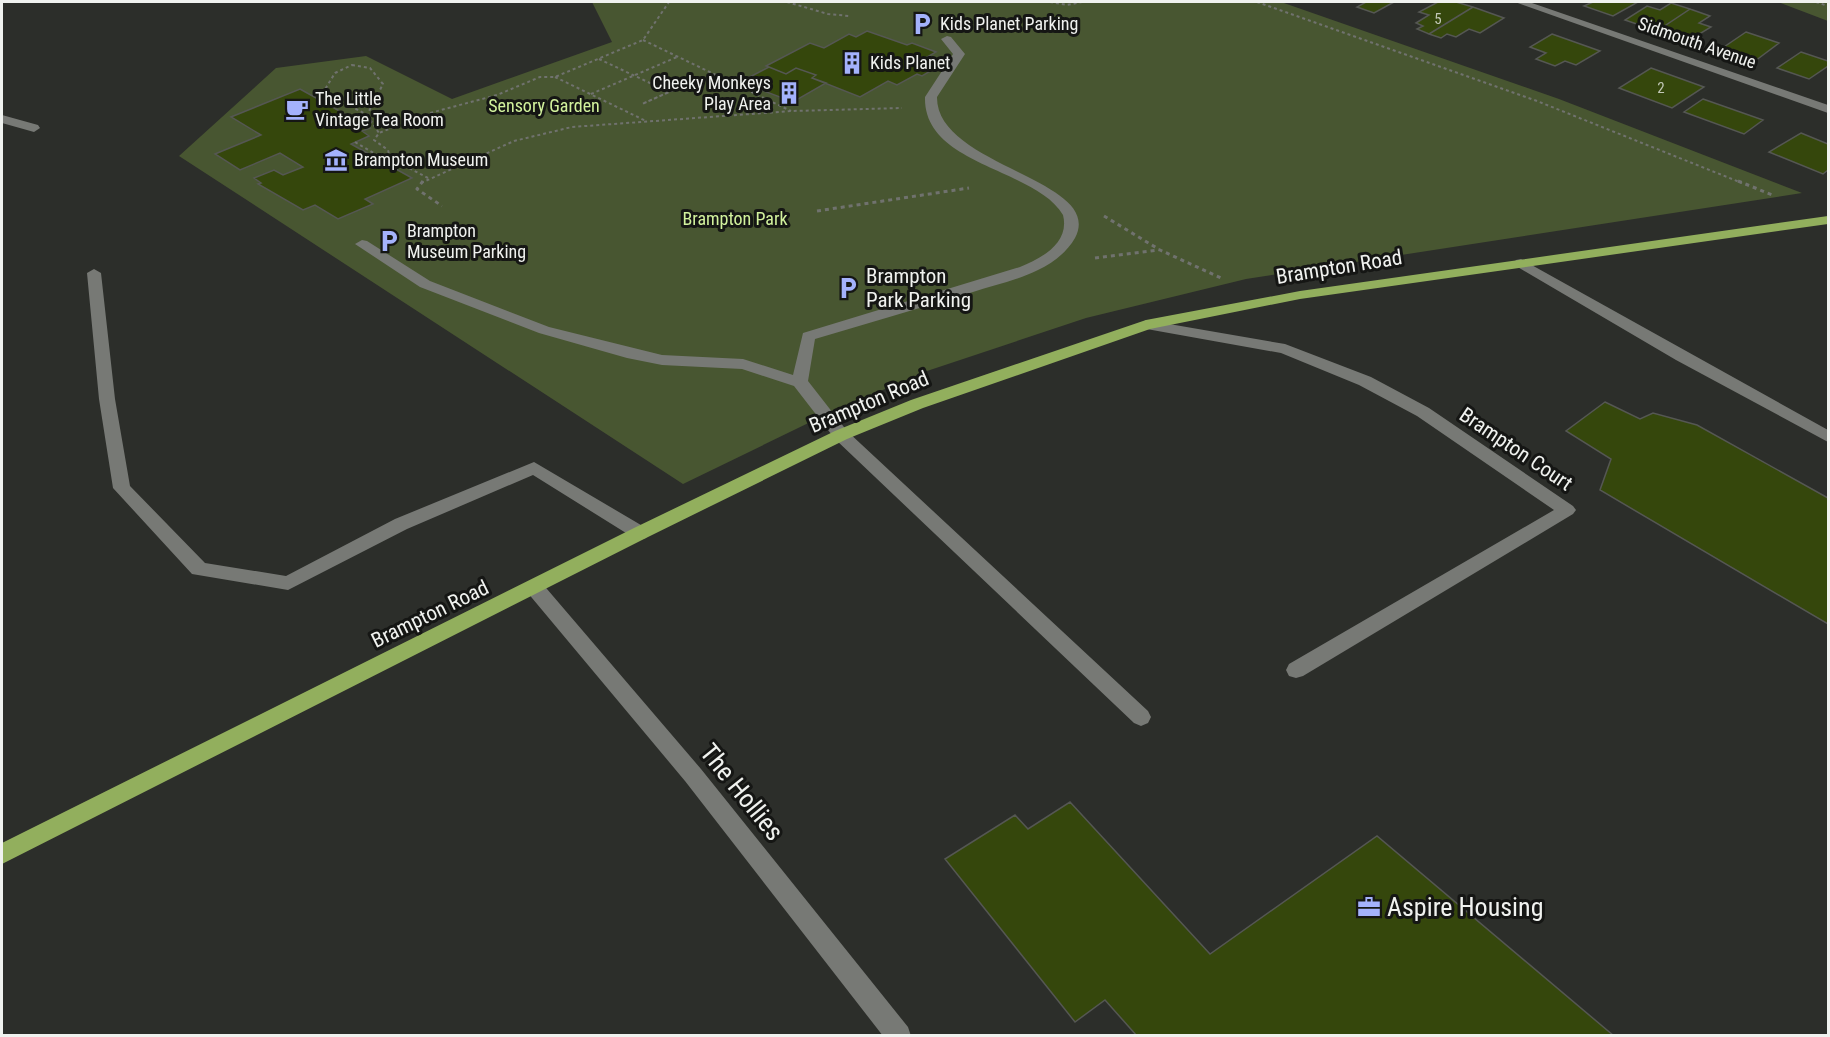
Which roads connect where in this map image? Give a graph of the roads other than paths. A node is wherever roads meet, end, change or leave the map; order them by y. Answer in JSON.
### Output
{"nodes":[{"id":1,"x":1520,"y":2,"type":"edge"},
{"id":2,"x":947,"y":39,"type":"dead end"},
{"id":3,"x":1828,"y":109,"type":"edge"},
{"id":4,"x":2,"y":119,"type":"edge"},
{"id":5,"x":34,"y":128,"type":"dead end"},
{"id":6,"x":1828,"y":220,"type":"edge"},
{"id":7,"x":362,"y":244,"type":"dead end"},
{"id":8,"x":1521,"y":263,"type":"junction"},
{"id":9,"x":94,"y":273,"type":"dead end"},
{"id":10,"x":1146,"y":325,"type":"junction"},
{"id":11,"x":800,"y":382,"type":"junction"},
{"id":12,"x":841,"y":435,"type":"junction"},
{"id":13,"x":1828,"y":437,"type":"edge"},
{"id":14,"x":640,"y":533,"type":"junction"},
{"id":15,"x":534,"y":587,"type":"junction"},
{"id":16,"x":1296,"y":670,"type":"dead end"},
{"id":17,"x":1141,"y":717,"type":"dead end"},
{"id":18,"x":2,"y":854,"type":"edge"},
{"id":19,"x":899,"y":1035,"type":"edge"}],
"edges":[{"from":1,"to":3,"type":"street","name":"Sidmouth Avenue"},
{"from":2,"to":11,"type":"street"},
{"from":4,"to":5,"type":"street"},
{"from":6,"to":8,"type":"highway","name":"Brampton Road"},
{"from":7,"to":11,"type":"street"},
{"from":8,"to":10,"type":"highway","name":"Brampton Road"},
{"from":8,"to":13,"type":"street"},
{"from":9,"to":14,"type":"street"},
{"from":10,"to":12,"type":"highway","name":"Brampton Road"},
{"from":10,"to":16,"type":"street","name":"Brampton Court"},
{"from":11,"to":12,"type":"street"},
{"from":12,"to":14,"type":"highway","name":"Brampton Road"},
{"from":12,"to":17,"type":"street"},
{"from":14,"to":15,"type":"highway","name":"Brampton Road"},
{"from":15,"to":18,"type":"highway","name":"Brampton Road"},
{"from":15,"to":19,"type":"street","name":"The Hollies"}]}
